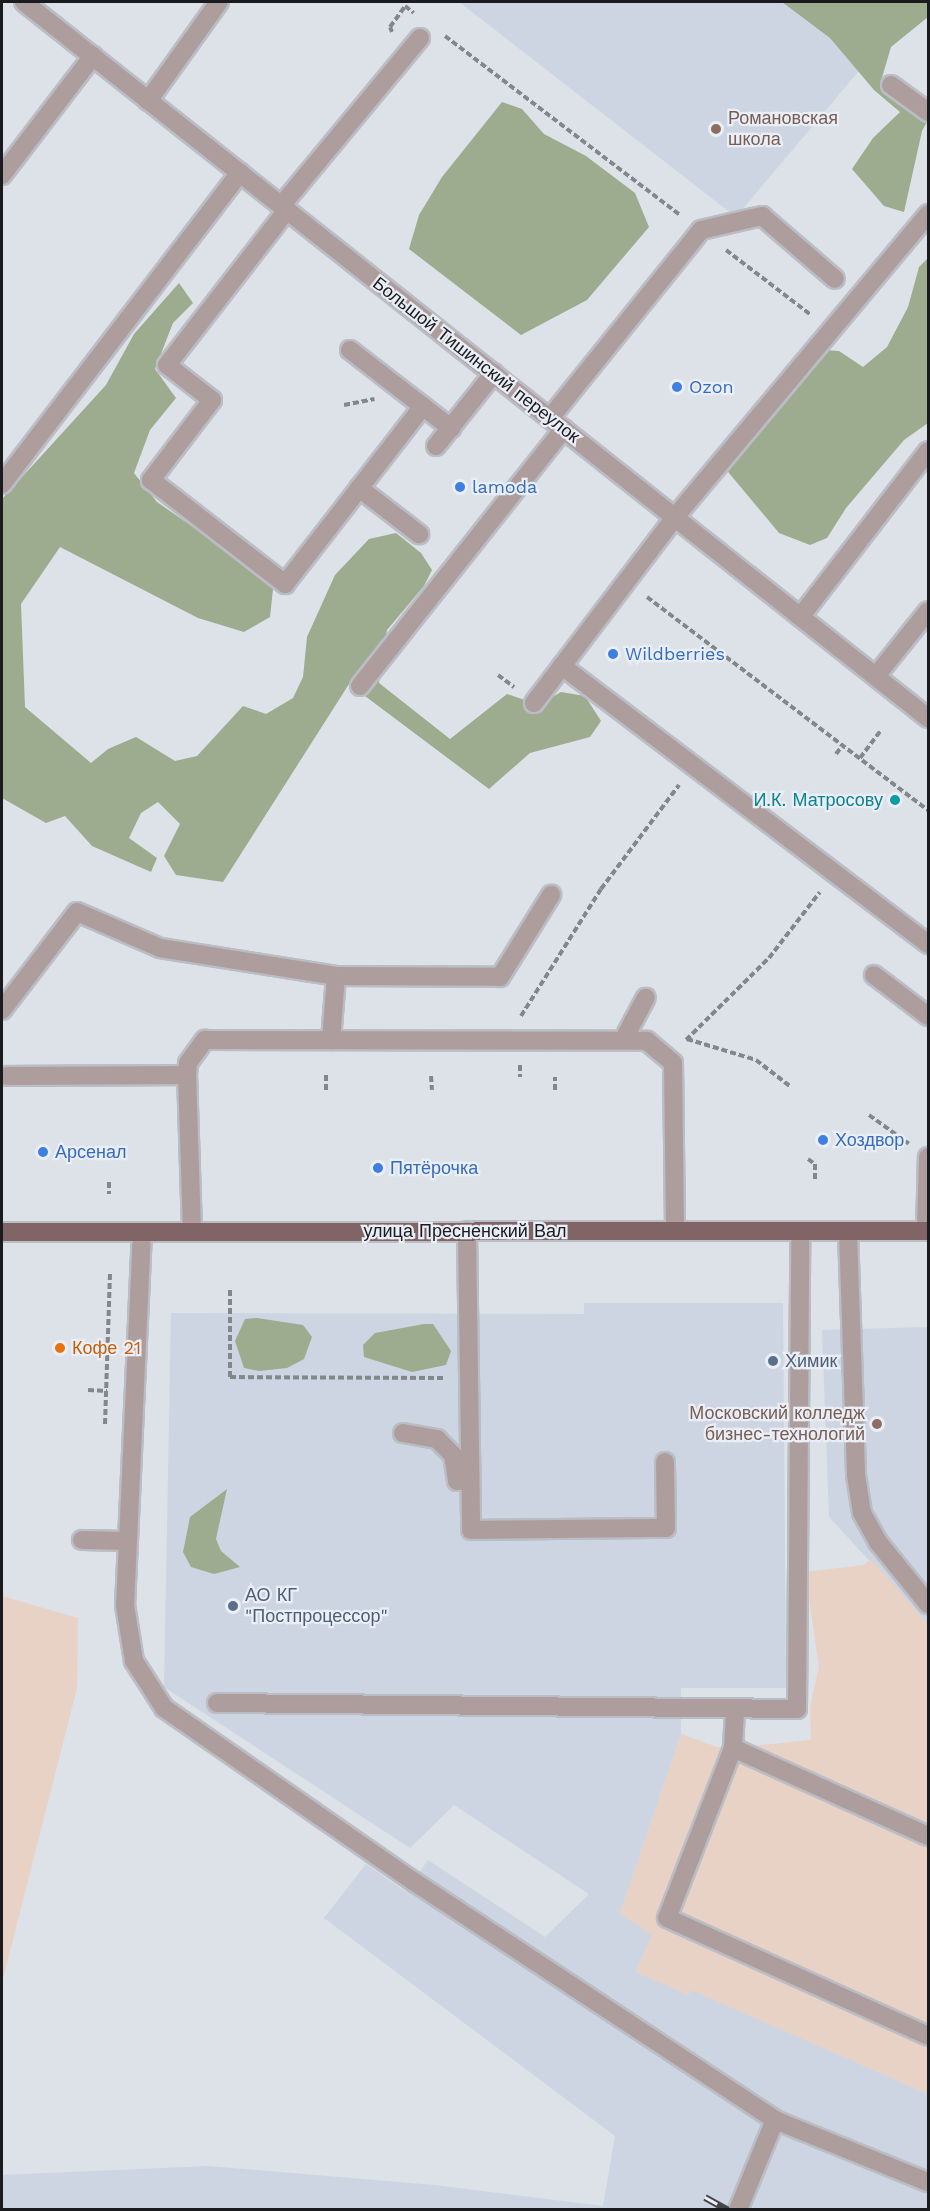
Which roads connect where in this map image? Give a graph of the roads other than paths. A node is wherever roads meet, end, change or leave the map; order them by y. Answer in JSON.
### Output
{"nodes":[{"id":1,"x":24,"y":2,"type":"edge"},
{"id":2,"x":219,"y":2,"type":"edge"},
{"id":3,"x":420,"y":38,"type":"road end"},
{"id":4,"x":93,"y":56,"type":"junction"},
{"id":5,"x":891,"y":85,"type":"dead end"},
{"id":6,"x":148,"y":101,"type":"junction"},
{"id":7,"x":928,"y":112,"type":"edge"},
{"id":8,"x":240,"y":173,"type":"junction"},
{"id":9,"x":2,"y":175,"type":"edge"},
{"id":10,"x":284,"y":208,"type":"junction"},
{"id":11,"x":928,"y":214,"type":"edge"},
{"id":12,"x":835,"y":279,"type":"dead end"},
{"id":13,"x":350,"y":350,"type":"dead end"},
{"id":14,"x":494,"y":373,"type":"junction"},
{"id":15,"x":423,"y":406,"type":"junction"},
{"id":16,"x":557,"y":424,"type":"junction"},
{"id":17,"x":451,"y":428,"type":"junction"},
{"id":18,"x":436,"y":446,"type":"dead end"},
{"id":19,"x":928,"y":451,"type":"edge"},
{"id":20,"x":2,"y":484,"type":"edge"},
{"id":21,"x":359,"y":488,"type":"junction"},
{"id":22,"x":675,"y":517,"type":"junction"},
{"id":23,"x":419,"y":534,"type":"dead end"},
{"id":24,"x":928,"y":611,"type":"edge"},
{"id":25,"x":801,"y":616,"type":"junction"},
{"id":26,"x":562,"y":666,"type":"junction"},
{"id":27,"x":876,"y":676,"type":"junction"},
{"id":28,"x":360,"y":686,"type":"dead end"},
{"id":29,"x":534,"y":703,"type":"dead end"},
{"id":30,"x":928,"y":718,"type":"edge"},
{"id":31,"x":551,"y":895,"type":"dead end"},
{"id":32,"x":928,"y":944,"type":"edge"},
{"id":33,"x":874,"y":975,"type":"dead end"},
{"id":34,"x":336,"y":976,"type":"junction"},
{"id":35,"x":646,"y":998,"type":"dead end"},
{"id":36,"x":2,"y":1011,"type":"edge"},
{"id":37,"x":928,"y":1016,"type":"edge"},
{"id":38,"x":331,"y":1040,"type":"junction"},
{"id":39,"x":627,"y":1040,"type":"junction"},
{"id":40,"x":187,"y":1075,"type":"junction"},
{"id":41,"x":7,"y":1076,"type":"dead end"},
{"id":42,"x":928,"y":1158,"type":"edge"},
{"id":43,"x":467,"y":1231,"type":"junction"},
{"id":44,"x":675,"y":1231,"type":"junction"},
{"id":45,"x":800,"y":1231,"type":"junction"},
{"id":46,"x":848,"y":1231,"type":"junction"},
{"id":47,"x":927,"y":1231,"type":"edge"},
{"id":48,"x":2,"y":1232,"type":"edge"},
{"id":49,"x":142,"y":1232,"type":"junction"},
{"id":50,"x":192,"y":1232,"type":"junction"},
{"id":51,"x":403,"y":1433,"type":"dead end"},
{"id":52,"x":665,"y":1462,"type":"dead end"},
{"id":53,"x":470,"y":1480,"type":"junction"},
{"id":54,"x":82,"y":1540,"type":"dead end"},
{"id":55,"x":128,"y":1541,"type":"junction"},
{"id":56,"x":928,"y":1604,"type":"edge"},
{"id":57,"x":217,"y":1703,"type":"dead end"},
{"id":58,"x":735,"y":1710,"type":"junction"},
{"id":59,"x":733,"y":1748,"type":"junction"},
{"id":60,"x":928,"y":1836,"type":"edge"},
{"id":61,"x":928,"y":2036,"type":"edge"},
{"id":62,"x":775,"y":2120,"type":"junction"},
{"id":63,"x":928,"y":2182,"type":"edge"},
{"id":64,"x":738,"y":2210,"type":"edge"}],
"edges":[{"from":1,"to":4,"type":"street","name":"Большой Тишинский переулок"},
{"from":2,"to":6,"type":"street"},
{"from":3,"to":10,"type":"street"},
{"from":4,"to":6,"type":"street","name":"Большой Тишинский переулок"},
{"from":4,"to":9,"type":"street"},
{"from":5,"to":7,"type":"street"},
{"from":6,"to":8,"type":"street","name":"Большой Тишинский переулок"},
{"from":8,"to":10,"type":"street","name":"Большой Тишинский переулок"},
{"from":8,"to":20,"type":"street"},
{"from":10,"to":14,"type":"street","name":"Большой Тишинский переулок"},
{"from":10,"to":21,"type":"street"},
{"from":11,"to":22,"type":"street"},
{"from":12,"to":16,"type":"street"},
{"from":13,"to":15,"type":"street"},
{"from":14,"to":16,"type":"street","name":"Большой Тишинский переулок"},
{"from":14,"to":17,"type":"street"},
{"from":15,"to":17,"type":"street"},
{"from":15,"to":21,"type":"street"},
{"from":16,"to":22,"type":"street","name":"Большой Тишинский переулок"},
{"from":16,"to":28,"type":"street"},
{"from":17,"to":18,"type":"street"},
{"from":19,"to":25,"type":"street"},
{"from":21,"to":23,"type":"street"},
{"from":22,"to":25,"type":"street","name":"Большой Тишинский переулок"},
{"from":22,"to":26,"type":"street"},
{"from":24,"to":27,"type":"street"},
{"from":25,"to":27,"type":"street","name":"Большой Тишинский переулок"},
{"from":26,"to":29,"type":"street"},
{"from":26,"to":32,"type":"street"},
{"from":27,"to":30,"type":"street","name":"Большой Тишинский переулок"},
{"from":31,"to":34,"type":"street"},
{"from":33,"to":37,"type":"street"},
{"from":34,"to":36,"type":"street"},
{"from":34,"to":38,"type":"street"},
{"from":35,"to":39,"type":"street"},
{"from":38,"to":39,"type":"street"},
{"from":38,"to":40,"type":"street"},
{"from":39,"to":44,"type":"street"},
{"from":40,"to":41,"type":"street"},
{"from":40,"to":50,"type":"street"},
{"from":42,"to":47,"type":"street"},
{"from":43,"to":44,"type":"main road","name":"улица Пресненский Вал"},
{"from":43,"to":50,"type":"main road","name":"улица Пресненский Вал"},
{"from":43,"to":53,"type":"street"},
{"from":44,"to":45,"type":"main road","name":"улица Пресненский Вал"},
{"from":45,"to":46,"type":"main road","name":"улица Пресненский Вал"},
{"from":45,"to":58,"type":"street"},
{"from":46,"to":47,"type":"main road","name":"улица Пресненский Вал"},
{"from":46,"to":56,"type":"street"},
{"from":48,"to":49,"type":"main road","name":"улица Пресненский Вал"},
{"from":49,"to":50,"type":"main road","name":"улица Пресненский Вал"},
{"from":49,"to":55,"type":"street"},
{"from":51,"to":53,"type":"street"},
{"from":52,"to":53,"type":"street"},
{"from":54,"to":55,"type":"street"},
{"from":55,"to":62,"type":"street"},
{"from":57,"to":58,"type":"street"},
{"from":58,"to":59,"type":"street"},
{"from":59,"to":60,"type":"street"},
{"from":59,"to":61,"type":"street"},
{"from":62,"to":63,"type":"street"},
{"from":62,"to":64,"type":"street"}]}
